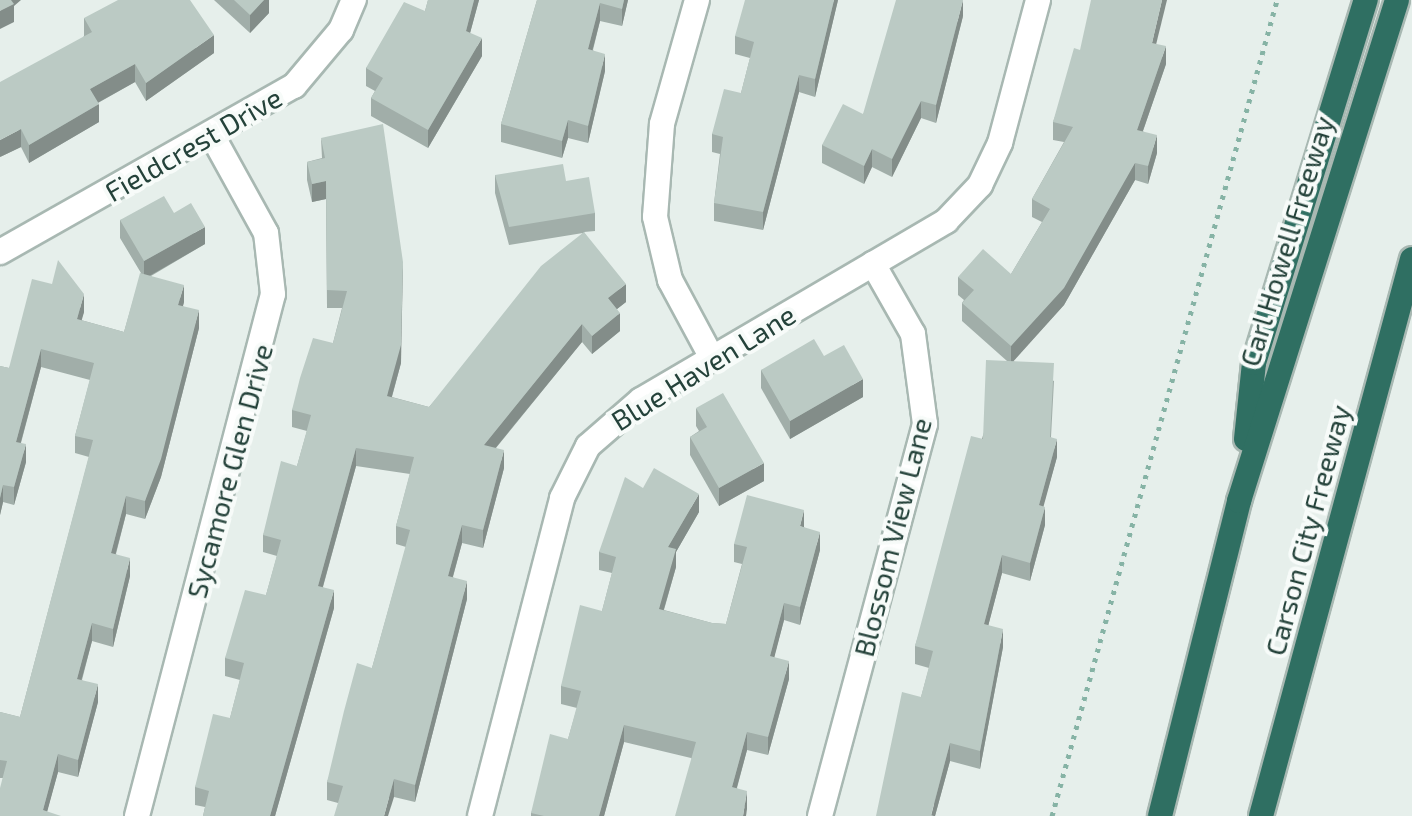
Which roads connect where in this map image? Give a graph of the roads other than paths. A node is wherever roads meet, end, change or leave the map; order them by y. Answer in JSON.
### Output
{"nodes":[{"id":1,"x":354,"y":0,"type":"edge"},
{"id":2,"x":697,"y":0,"type":"edge"},
{"id":3,"x":1038,"y":0,"type":"edge"},
{"id":4,"x":1366,"y":0,"type":"edge"},
{"id":5,"x":1397,"y":0,"type":"edge"},
{"id":6,"x":212,"y":135,"type":"junction"},
{"id":7,"x":0,"y":252,"type":"edge"},
{"id":8,"x":1412,"y":259,"type":"edge"},
{"id":9,"x":873,"y":264,"type":"junction"},
{"id":10,"x":1412,"y":322,"type":"edge"},
{"id":11,"x":712,"y":358,"type":"junction"},
{"id":12,"x":1239,"y":501,"type":"junction"},
{"id":13,"x":1282,"y":738,"type":"junction"},
{"id":14,"x":137,"y":816,"type":"edge"},
{"id":15,"x":480,"y":816,"type":"edge"},
{"id":16,"x":820,"y":816,"type":"edge"},
{"id":17,"x":1160,"y":816,"type":"edge"},
{"id":18,"x":1261,"y":816,"type":"edge"}],
"edges":[{"from":1,"to":6,"type":"street","name":"Fieldcrest Drive"},
{"from":2,"to":11,"type":"street"},
{"from":3,"to":9,"type":"street","name":"Blue Haven Lane"},
{"from":4,"to":12,"type":"highway"},
{"from":5,"to":12,"type":"highway","name":"Carl Howell Freeway"},
{"from":6,"to":7,"type":"street","name":"Fieldcrest Drive"},
{"from":6,"to":14,"type":"street","name":"Sycamore Glen Drive"},
{"from":8,"to":13,"type":"highway","name":"Carson City Freeway"},
{"from":9,"to":11,"type":"street","name":"Blue Haven Lane"},
{"from":9,"to":16,"type":"street","name":"Blossom View Lane"},
{"from":10,"to":13,"type":"highway"},
{"from":11,"to":15,"type":"street","name":"Blue Haven Lane"},
{"from":12,"to":17,"type":"highway"},
{"from":13,"to":18,"type":"highway","name":"Carson City Freeway"}]}
